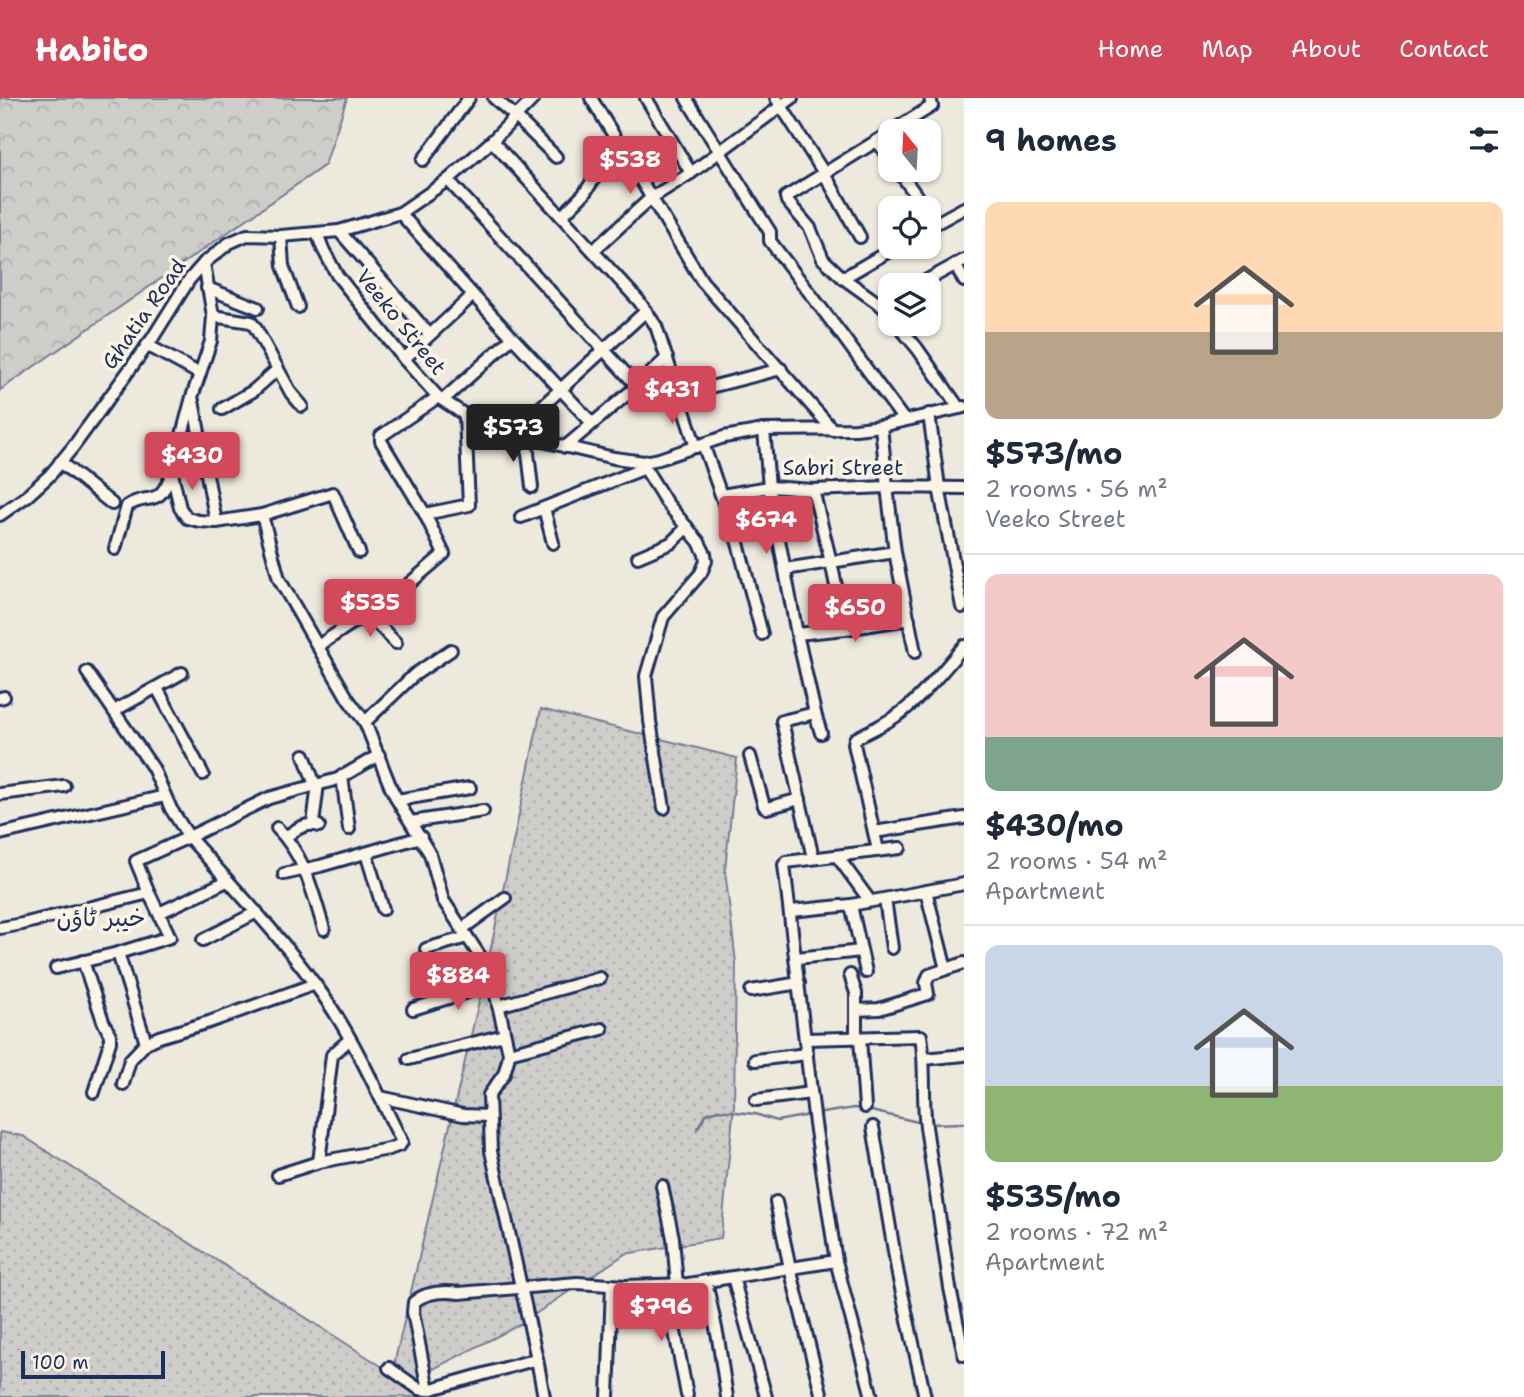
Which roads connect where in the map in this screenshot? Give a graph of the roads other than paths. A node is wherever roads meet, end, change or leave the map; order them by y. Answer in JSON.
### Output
{"nodes":[{"id":1,"x":468,"y":98,"type":"edge"},
{"id":2,"x":494,"y":98,"type":"edge"},
{"id":3,"x":534,"y":98,"type":"edge"},
{"id":4,"x":591,"y":98,"type":"edge"},
{"id":5,"x":646,"y":98,"type":"edge"},
{"id":6,"x":686,"y":98,"type":"edge"},
{"id":7,"x":792,"y":98,"type":"edge"},
{"id":8,"x":930,"y":98,"type":"edge"},
{"id":9,"x":779,"y":102,"type":"edge"},
{"id":10,"x":516,"y":117,"type":"junction"},
{"id":11,"x":912,"y":119,"type":"edge"},
{"id":12,"x":492,"y":141,"type":"junction"},
{"id":13,"x":877,"y":141,"type":"edge"},
{"id":14,"x":719,"y":153,"type":"junction"},
{"id":15,"x":556,"y":157,"type":"dead end"},
{"id":16,"x":423,"y":160,"type":"dead end"},
{"id":17,"x":605,"y":162,"type":"dead end"},
{"id":18,"x":691,"y":173,"type":"junction"},
{"id":19,"x":824,"y":173,"type":"junction"},
{"id":20,"x":448,"y":180,"type":"junction"},
{"id":21,"x":651,"y":198,"type":"junction"},
{"id":22,"x":964,"y":208,"type":"edge"},
{"id":23,"x":400,"y":213,"type":"junction"},
{"id":24,"x":562,"y":216,"type":"junction"},
{"id":25,"x":941,"y":218,"type":"edge"},
{"id":26,"x":339,"y":231,"type":"junction"},
{"id":27,"x":317,"y":233,"type":"junction"},
{"id":28,"x":281,"y":236,"type":"junction"},
{"id":29,"x":860,"y":237,"type":"dead end"},
{"id":30,"x":594,"y":250,"type":"junction"},
{"id":31,"x":878,"y":258,"type":"edge"},
{"id":32,"x":960,"y":262,"type":"edge"},
{"id":33,"x":204,"y":263,"type":"junction"},
{"id":34,"x":940,"y":273,"type":"edge"},
{"id":35,"x":843,"y":278,"type":"junction"},
{"id":36,"x":964,"y":281,"type":"edge"},
{"id":37,"x":208,"y":288,"type":"junction"},
{"id":38,"x":473,"y":295,"type":"junction"},
{"id":39,"x":878,"y":298,"type":"edge"},
{"id":40,"x":298,"y":307,"type":"dead end"},
{"id":41,"x":258,"y":308,"type":"dead end"},
{"id":42,"x":646,"y":311,"type":"junction"},
{"id":43,"x":213,"y":316,"type":"junction"},
{"id":44,"x":429,"y":334,"type":"junction"},
{"id":45,"x":907,"y":336,"type":"edge"},
{"id":46,"x":513,"y":338,"type":"junction"},
{"id":47,"x":147,"y":345,"type":"junction"},
{"id":48,"x":604,"y":350,"type":"junction"},
{"id":49,"x":667,"y":358,"type":"junction"},
{"id":50,"x":404,"y":359,"type":"junction"},
{"id":51,"x":278,"y":369,"type":"junction"},
{"id":52,"x":781,"y":369,"type":"junction"},
{"id":53,"x":200,"y":374,"type":"junction"},
{"id":54,"x":637,"y":387,"type":"junction"},
{"id":55,"x":559,"y":388,"type":"junction"},
{"id":56,"x":679,"y":395,"type":"junction"},
{"id":57,"x":192,"y":397,"type":"junction"},
{"id":58,"x":441,"y":398,"type":"junction"},
{"id":59,"x":302,"y":406,"type":"dead end"},
{"id":60,"x":961,"y":407,"type":"edge"},
{"id":61,"x":222,"y":410,"type":"dead end"},
{"id":62,"x":929,"y":414,"type":"junction"},
{"id":63,"x":464,"y":415,"type":"junction"},
{"id":64,"x":904,"y":420,"type":"junction"},
{"id":65,"x":592,"y":423,"type":"junction"},
{"id":66,"x":881,"y":426,"type":"junction"},
{"id":67,"x":764,"y":430,"type":"junction"},
{"id":68,"x":833,"y":430,"type":"junction"},
{"id":69,"x":514,"y":432,"type":"junction"},
{"id":70,"x":526,"y":436,"type":"junction"},
{"id":71,"x":699,"y":446,"type":"junction"},
{"id":72,"x":565,"y":447,"type":"junction"},
{"id":73,"x":60,"y":462,"type":"junction"},
{"id":74,"x":645,"y":465,"type":"junction"},
{"id":75,"x":172,"y":473,"type":"junction"},
{"id":76,"x":532,"y":487,"type":"dead end"},
{"id":77,"x":769,"y":487,"type":"junction"},
{"id":78,"x":887,"y":487,"type":"junction"},
{"id":79,"x":939,"y":487,"type":"junction"},
{"id":80,"x":964,"y":488,"type":"edge"},
{"id":81,"x":813,"y":490,"type":"junction"},
{"id":82,"x":722,"y":495,"type":"junction"},
{"id":83,"x":112,"y":504,"type":"dead end"},
{"id":84,"x":544,"y":508,"type":"junction"},
{"id":85,"x":425,"y":514,"type":"junction"},
{"id":86,"x":0,"y":515,"type":"edge"},
{"id":87,"x":262,"y":515,"type":"junction"},
{"id":88,"x":522,"y":517,"type":"dead end"},
{"id":89,"x":216,"y":522,"type":"junction"},
{"id":90,"x":687,"y":527,"type":"junction"},
{"id":91,"x":553,"y":543,"type":"dead end"},
{"id":92,"x":115,"y":550,"type":"dead end"},
{"id":93,"x":359,"y":552,"type":"dead end"},
{"id":94,"x":895,"y":552,"type":"junction"},
{"id":95,"x":638,"y":557,"type":"dead end"},
{"id":96,"x":831,"y":562,"type":"junction"},
{"id":97,"x":785,"y":569,"type":"junction"},
{"id":98,"x":962,"y":607,"type":"dead end"},
{"id":99,"x":367,"y":613,"type":"junction"},
{"id":100,"x":909,"y":619,"type":"junction"},
{"id":101,"x":845,"y":629,"type":"junction"},
{"id":102,"x":762,"y":634,"type":"dead end"},
{"id":103,"x":797,"y":634,"type":"junction"},
{"id":104,"x":396,"y":643,"type":"dead end"},
{"id":105,"x":318,"y":646,"type":"junction"},
{"id":106,"x":964,"y":646,"type":"edge"},
{"id":107,"x":451,"y":650,"type":"dead end"},
{"id":108,"x":915,"y":652,"type":"dead end"},
{"id":109,"x":87,"y":672,"type":"dead end"},
{"id":110,"x":183,"y":674,"type":"dead end"},
{"id":111,"x":157,"y":688,"type":"junction"},
{"id":112,"x":114,"y":711,"type":"junction"},
{"id":113,"x":816,"y":713,"type":"junction"},
{"id":114,"x":365,"y":722,"type":"junction"},
{"id":115,"x":821,"y":733,"type":"dead end"},
{"id":116,"x":304,"y":755,"type":"dead end"},
{"id":117,"x":379,"y":755,"type":"junction"},
{"id":118,"x":750,"y":756,"type":"dead end"},
{"id":119,"x":203,"y":774,"type":"dead end"},
{"id":120,"x":342,"y":776,"type":"junction"},
{"id":121,"x":316,"y":785,"type":"junction"},
{"id":122,"x":64,"y":786,"type":"dead end"},
{"id":123,"x":470,"y":788,"type":"dead end"},
{"id":124,"x":0,"y":794,"type":"edge"},
{"id":125,"x":165,"y":796,"type":"junction"},
{"id":126,"x":800,"y":799,"type":"junction"},
{"id":127,"x":397,"y":800,"type":"junction"},
{"id":128,"x":664,"y":807,"type":"dead end"},
{"id":129,"x":483,"y":811,"type":"dead end"},
{"id":130,"x":964,"y":818,"type":"edge"},
{"id":131,"x":411,"y":822,"type":"junction"},
{"id":132,"x":277,"y":828,"type":"dead end"},
{"id":133,"x":349,"y":829,"type":"dead end"},
{"id":134,"x":874,"y":832,"type":"junction"},
{"id":135,"x":0,"y":834,"type":"edge"},
{"id":136,"x":189,"y":836,"type":"junction"},
{"id":137,"x":286,"y":837,"type":"junction"},
{"id":138,"x":421,"y":837,"type":"junction"},
{"id":139,"x":900,"y":848,"type":"dead end"},
{"id":140,"x":878,"y":850,"type":"junction"},
{"id":141,"x":366,"y":853,"type":"junction"},
{"id":142,"x":837,"y":856,"type":"junction"},
{"id":143,"x":813,"y":858,"type":"junction"},
{"id":144,"x":306,"y":869,"type":"junction"},
{"id":145,"x":284,"y":874,"type":"dead end"},
{"id":146,"x":226,"y":881,"type":"junction"},
{"id":147,"x":962,"y":884,"type":"edge"},
{"id":148,"x":926,"y":891,"type":"junction"},
{"id":149,"x":149,"y":893,"type":"junction"},
{"id":150,"x":505,"y":898,"type":"dead end"},
{"id":151,"x":964,"y":898,"type":"edge"},
{"id":152,"x":885,"y":899,"type":"junction"},
{"id":153,"x":870,"y":901,"type":"junction"},
{"id":154,"x":850,"y":905,"type":"junction"},
{"id":155,"x":383,"y":909,"type":"dead end"},
{"id":156,"x":791,"y":911,"type":"junction"},
{"id":157,"x":257,"y":912,"type":"junction"},
{"id":158,"x":159,"y":913,"type":"junction"},
{"id":159,"x":0,"y":928,"type":"edge"},
{"id":160,"x":324,"y":929,"type":"dead end"},
{"id":161,"x":465,"y":933,"type":"junction"},
{"id":162,"x":203,"y":940,"type":"dead end"},
{"id":163,"x":892,"y":948,"type":"dead end"},
{"id":164,"x":426,"y":949,"type":"dead end"},
{"id":165,"x":861,"y":951,"type":"junction"},
{"id":166,"x":118,"y":953,"type":"junction"},
{"id":167,"x":797,"y":958,"type":"junction"},
{"id":168,"x":83,"y":961,"type":"junction"},
{"id":169,"x":964,"y":963,"type":"edge"},
{"id":170,"x":56,"y":968,"type":"dead end"},
{"id":171,"x":947,"y":969,"type":"junction"},
{"id":172,"x":866,"y":972,"type":"dead end"},
{"id":173,"x":850,"y":975,"type":"dead end"},
{"id":174,"x":600,"y":978,"type":"dead end"},
{"id":175,"x":799,"y":983,"type":"junction"},
{"id":176,"x":315,"y":984,"type":"junction"},
{"id":177,"x":493,"y":984,"type":"junction"},
{"id":178,"x":751,"y":992,"type":"dead end"},
{"id":179,"x":498,"y":1006,"type":"junction"},
{"id":180,"x":413,"y":1009,"type":"dead end"},
{"id":181,"x":856,"y":1010,"type":"junction"},
{"id":182,"x":602,"y":1030,"type":"dead end"},
{"id":183,"x":504,"y":1035,"type":"junction"},
{"id":184,"x":858,"y":1038,"type":"junction"},
{"id":185,"x":350,"y":1039,"type":"junction"},
{"id":186,"x":806,"y":1039,"type":"junction"},
{"id":187,"x":146,"y":1042,"type":"junction"},
{"id":188,"x":509,"y":1053,"type":"junction"},
{"id":189,"x":807,"y":1054,"type":"junction"},
{"id":190,"x":964,"y":1055,"type":"edge"},
{"id":191,"x":409,"y":1059,"type":"dead end"},
{"id":192,"x":924,"y":1059,"type":"junction"},
{"id":193,"x":755,"y":1060,"type":"dead end"},
{"id":194,"x":123,"y":1084,"type":"dead end"},
{"id":195,"x":94,"y":1092,"type":"dead end"},
{"id":196,"x":811,"y":1094,"type":"junction"},
{"id":197,"x":380,"y":1097,"type":"junction"},
{"id":198,"x":756,"y":1100,"type":"dead end"},
{"id":199,"x":865,"y":1107,"type":"dead end"},
{"id":200,"x":489,"y":1116,"type":"junction"},
{"id":201,"x":873,"y":1127,"type":"dead end"},
{"id":202,"x":319,"y":1162,"type":"junction"},
{"id":203,"x":278,"y":1175,"type":"dead end"},
{"id":204,"x":662,"y":1186,"type":"dead end"},
{"id":205,"x":776,"y":1202,"type":"dead end"},
{"id":206,"x":836,"y":1261,"type":"junction"},
{"id":207,"x":790,"y":1268,"type":"junction"},
{"id":208,"x":733,"y":1278,"type":"junction"},
{"id":209,"x":706,"y":1281,"type":"junction"},
{"id":210,"x":612,"y":1285,"type":"junction"},
{"id":211,"x":671,"y":1285,"type":"junction"},
{"id":212,"x":520,"y":1289,"type":"junction"},
{"id":213,"x":964,"y":1355,"type":"edge"},
{"id":214,"x":537,"y":1359,"type":"junction"},
{"id":215,"x":389,"y":1368,"type":"dead end"},
{"id":216,"x":428,"y":1390,"type":"junction"},
{"id":217,"x":687,"y":1395,"type":"dead end"},
{"id":218,"x":544,"y":1397,"type":"edge"},
{"id":219,"x":608,"y":1397,"type":"edge"},
{"id":220,"x":727,"y":1397,"type":"edge"},
{"id":221,"x":766,"y":1397,"type":"edge"},
{"id":222,"x":822,"y":1397,"type":"edge"},
{"id":223,"x":872,"y":1397,"type":"edge"},
{"id":224,"x":925,"y":1397,"type":"edge"}],
"edges":[{"from":1,"to":16,"type":"street"},
{"from":2,"to":10,"type":"street"},
{"from":3,"to":10,"type":"street","name":"Ghatia Road"},
{"from":4,"to":21,"type":"street"},
{"from":5,"to":18,"type":"street"},
{"from":6,"to":14,"type":"street"},
{"from":7,"to":9,"type":"street"},
{"from":8,"to":11,"type":"street"},
{"from":9,"to":14,"type":"street"},
{"from":9,"to":19,"type":"street"},
{"from":10,"to":12,"type":"street","name":"Ghatia Road"},
{"from":10,"to":15,"type":"street"},
{"from":12,"to":20,"type":"street","name":"Ghatia Road"},
{"from":12,"to":24,"type":"street"},
{"from":13,"to":19,"type":"street"},
{"from":14,"to":18,"type":"street"},
{"from":14,"to":64,"type":"street"},
{"from":17,"to":24,"type":"street"},
{"from":18,"to":21,"type":"street"},
{"from":19,"to":29,"type":"street"},
{"from":19,"to":35,"type":"street"},
{"from":20,"to":23,"type":"street","name":"Ghatia Road"},
{"from":20,"to":48,"type":"street"},
{"from":21,"to":30,"type":"street"},
{"from":21,"to":52,"type":"street"},
{"from":22,"to":25,"type":"street"},
{"from":23,"to":26,"type":"street","name":"Ghatia Road"},
{"from":23,"to":38,"type":"street"},
{"from":24,"to":30,"type":"street"},
{"from":26,"to":27,"type":"street","name":"Ghatia Road"},
{"from":26,"to":44,"type":"street"},
{"from":27,"to":28,"type":"street","name":"Ghatia Road"},
{"from":27,"to":50,"type":"street","name":"Veeko Street"},
{"from":28,"to":33,"type":"street","name":"Ghatia Road"},
{"from":28,"to":40,"type":"street"},
{"from":30,"to":42,"type":"street"},
{"from":31,"to":35,"type":"street"},
{"from":32,"to":34,"type":"street"},
{"from":32,"to":36,"type":"street"},
{"from":33,"to":37,"type":"street"},
{"from":33,"to":47,"type":"street","name":"Ghatia Road"},
{"from":35,"to":39,"type":"street"},
{"from":37,"to":41,"type":"street"},
{"from":37,"to":43,"type":"street"},
{"from":38,"to":44,"type":"street"},
{"from":38,"to":46,"type":"street"},
{"from":42,"to":48,"type":"street"},
{"from":42,"to":49,"type":"street"},
{"from":43,"to":51,"type":"street"},
{"from":43,"to":53,"type":"street"},
{"from":44,"to":50,"type":"street"},
{"from":45,"to":60,"type":"street"},
{"from":46,"to":55,"type":"street"},
{"from":46,"to":58,"type":"street"},
{"from":47,"to":53,"type":"street"},
{"from":47,"to":73,"type":"street","name":"Ghatia Road"},
{"from":48,"to":54,"type":"street"},
{"from":48,"to":55,"type":"street"},
{"from":49,"to":54,"type":"street"},
{"from":49,"to":56,"type":"street"},
{"from":50,"to":58,"type":"street","name":"Veeko Street"},
{"from":51,"to":59,"type":"street"},
{"from":51,"to":61,"type":"street"},
{"from":52,"to":56,"type":"street"},
{"from":52,"to":68,"type":"street"},
{"from":53,"to":57,"type":"street"},
{"from":54,"to":65,"type":"street"},
{"from":55,"to":65,"type":"street"},
{"from":55,"to":69,"type":"street"},
{"from":56,"to":71,"type":"street"},
{"from":57,"to":75,"type":"street"},
{"from":57,"to":89,"type":"street"},
{"from":58,"to":63,"type":"street","name":"Veeko Street"},
{"from":58,"to":85,"type":"street"},
{"from":60,"to":62,"type":"street","name":"Veeko Street"},
{"from":62,"to":64,"type":"street","name":"Veeko Street"},
{"from":62,"to":79,"type":"street"},
{"from":63,"to":69,"type":"street","name":"Veeko Street"},
{"from":63,"to":85,"type":"street"},
{"from":64,"to":66,"type":"street","name":"Veeko Street"},
{"from":65,"to":72,"type":"street"},
{"from":66,"to":68,"type":"street","name":"Veeko Street"},
{"from":66,"to":78,"type":"street"},
{"from":67,"to":68,"type":"street","name":"Veeko Street"},
{"from":67,"to":71,"type":"street","name":"Veeko Street"},
{"from":67,"to":77,"type":"street"},
{"from":69,"to":70,"type":"street","name":"Veeko Street"},
{"from":70,"to":72,"type":"street","name":"Veeko Street"},
{"from":70,"to":76,"type":"street"},
{"from":71,"to":74,"type":"street","name":"Veeko Street"},
{"from":71,"to":82,"type":"street"},
{"from":72,"to":74,"type":"street","name":"Veeko Street"},
{"from":73,"to":83,"type":"street"},
{"from":73,"to":86,"type":"street","name":"Ghatia Road"},
{"from":74,"to":84,"type":"street"},
{"from":74,"to":90,"type":"street"},
{"from":75,"to":89,"type":"street"},
{"from":75,"to":92,"type":"street"},
{"from":77,"to":81,"type":"street","name":"Sabri Street"},
{"from":77,"to":82,"type":"street","name":"Sabri Street"},
{"from":77,"to":97,"type":"street"},
{"from":78,"to":79,"type":"street","name":"Sabri Street"},
{"from":78,"to":81,"type":"street","name":"Sabri Street"},
{"from":78,"to":94,"type":"street"},
{"from":79,"to":80,"type":"street","name":"Sabri Street"},
{"from":79,"to":98,"type":"street"},
{"from":81,"to":96,"type":"street"},
{"from":82,"to":102,"type":"street"},
{"from":84,"to":88,"type":"street"},
{"from":84,"to":91,"type":"street"},
{"from":85,"to":99,"type":"street"},
{"from":87,"to":89,"type":"street"},
{"from":87,"to":93,"type":"street"},
{"from":87,"to":105,"type":"street"},
{"from":90,"to":95,"type":"street"},
{"from":90,"to":128,"type":"street"},
{"from":94,"to":96,"type":"street"},
{"from":94,"to":100,"type":"street"},
{"from":96,"to":97,"type":"street"},
{"from":96,"to":101,"type":"street"},
{"from":97,"to":103,"type":"street"},
{"from":99,"to":104,"type":"street"},
{"from":99,"to":105,"type":"street"},
{"from":100,"to":101,"type":"street"},
{"from":100,"to":108,"type":"street"},
{"from":101,"to":103,"type":"street"},
{"from":103,"to":113,"type":"street"},
{"from":105,"to":114,"type":"street"},
{"from":106,"to":134,"type":"street"},
{"from":107,"to":114,"type":"street"},
{"from":109,"to":112,"type":"street"},
{"from":110,"to":111,"type":"street"},
{"from":111,"to":112,"type":"street"},
{"from":111,"to":119,"type":"street"},
{"from":112,"to":125,"type":"street"},
{"from":113,"to":115,"type":"street"},
{"from":113,"to":126,"type":"street"},
{"from":114,"to":117,"type":"street"},
{"from":116,"to":121,"type":"street"},
{"from":117,"to":120,"type":"street"},
{"from":117,"to":127,"type":"street"},
{"from":118,"to":126,"type":"street"},
{"from":120,"to":121,"type":"street"},
{"from":120,"to":133,"type":"street"},
{"from":121,"to":136,"type":"street"},
{"from":121,"to":137,"type":"street"},
{"from":122,"to":124,"type":"street"},
{"from":123,"to":127,"type":"street"},
{"from":125,"to":135,"type":"street"},
{"from":125,"to":136,"type":"street"},
{"from":126,"to":143,"type":"street"},
{"from":127,"to":131,"type":"street"},
{"from":129,"to":131,"type":"street"},
{"from":130,"to":134,"type":"street"},
{"from":131,"to":138,"type":"street"},
{"from":132,"to":137,"type":"street"},
{"from":134,"to":140,"type":"street"},
{"from":136,"to":146,"type":"street"},
{"from":136,"to":149,"type":"street"},
{"from":137,"to":144,"type":"street"},
{"from":138,"to":141,"type":"street"},
{"from":138,"to":161,"type":"street"},
{"from":139,"to":140,"type":"street"},
{"from":140,"to":142,"type":"street"},
{"from":141,"to":144,"type":"street"},
{"from":141,"to":155,"type":"street"},
{"from":142,"to":143,"type":"street"},
{"from":142,"to":153,"type":"street"},
{"from":143,"to":156,"type":"street"},
{"from":144,"to":145,"type":"street"},
{"from":144,"to":160,"type":"street"},
{"from":146,"to":157,"type":"street"},
{"from":146,"to":158,"type":"street"},
{"from":147,"to":148,"type":"street"},
{"from":147,"to":151,"type":"street"},
{"from":148,"to":152,"type":"street"},
{"from":148,"to":171,"type":"street"},
{"from":149,"to":158,"type":"street"},
{"from":149,"to":159,"type":"street"},
{"from":150,"to":161,"type":"street"},
{"from":152,"to":153,"type":"street"},
{"from":152,"to":163,"type":"street"},
{"from":153,"to":154,"type":"street"},
{"from":154,"to":156,"type":"street"},
{"from":154,"to":165,"type":"street"},
{"from":156,"to":167,"type":"street"},
{"from":157,"to":162,"type":"street"},
{"from":157,"to":176,"type":"street"},
{"from":158,"to":166,"type":"street"},
{"from":161,"to":164,"type":"street"},
{"from":161,"to":177,"type":"street"},
{"from":165,"to":167,"type":"street"},
{"from":165,"to":172,"type":"street"},
{"from":166,"to":168,"type":"street"},
{"from":166,"to":187,"type":"street"},
{"from":167,"to":175,"type":"street"},
{"from":168,"to":170,"type":"street"},
{"from":168,"to":195,"type":"street"},
{"from":169,"to":171,"type":"street"},
{"from":171,"to":181,"type":"street"},
{"from":173,"to":181,"type":"street"},
{"from":174,"to":179,"type":"street"},
{"from":175,"to":178,"type":"street"},
{"from":175,"to":186,"type":"street"},
{"from":176,"to":185,"type":"street"},
{"from":176,"to":187,"type":"street"},
{"from":177,"to":179,"type":"street"},
{"from":177,"to":180,"type":"street"},
{"from":179,"to":183,"type":"street"},
{"from":181,"to":184,"type":"street"},
{"from":182,"to":188,"type":"street"},
{"from":183,"to":188,"type":"street"},
{"from":183,"to":191,"type":"street"},
{"from":184,"to":186,"type":"street"},
{"from":184,"to":192,"type":"street"},
{"from":184,"to":199,"type":"street"},
{"from":185,"to":197,"type":"street"},
{"from":185,"to":202,"type":"street"},
{"from":186,"to":189,"type":"street"},
{"from":187,"to":194,"type":"street"},
{"from":188,"to":200,"type":"street"},
{"from":189,"to":193,"type":"street"},
{"from":189,"to":196,"type":"street"},
{"from":190,"to":192,"type":"street"},
{"from":192,"to":213,"type":"street"},
{"from":196,"to":198,"type":"street"},
{"from":196,"to":206,"type":"street"},
{"from":197,"to":200,"type":"street"},
{"from":197,"to":202,"type":"street"},
{"from":200,"to":212,"type":"street"},
{"from":201,"to":224,"type":"street"},
{"from":202,"to":203,"type":"street"},
{"from":204,"to":211,"type":"street"},
{"from":205,"to":207,"type":"street"},
{"from":206,"to":207,"type":"street"},
{"from":206,"to":223,"type":"street"},
{"from":207,"to":208,"type":"street"},
{"from":207,"to":222,"type":"street"},
{"from":208,"to":209,"type":"street"},
{"from":208,"to":221,"type":"street"},
{"from":209,"to":211,"type":"street"},
{"from":209,"to":220,"type":"street"},
{"from":210,"to":211,"type":"street"},
{"from":210,"to":212,"type":"street"},
{"from":210,"to":219,"type":"street"},
{"from":211,"to":217,"type":"street"},
{"from":212,"to":214,"type":"street"},
{"from":212,"to":216,"type":"street"},
{"from":214,"to":216,"type":"street"},
{"from":214,"to":218,"type":"street"},
{"from":215,"to":216,"type":"street"}]}
